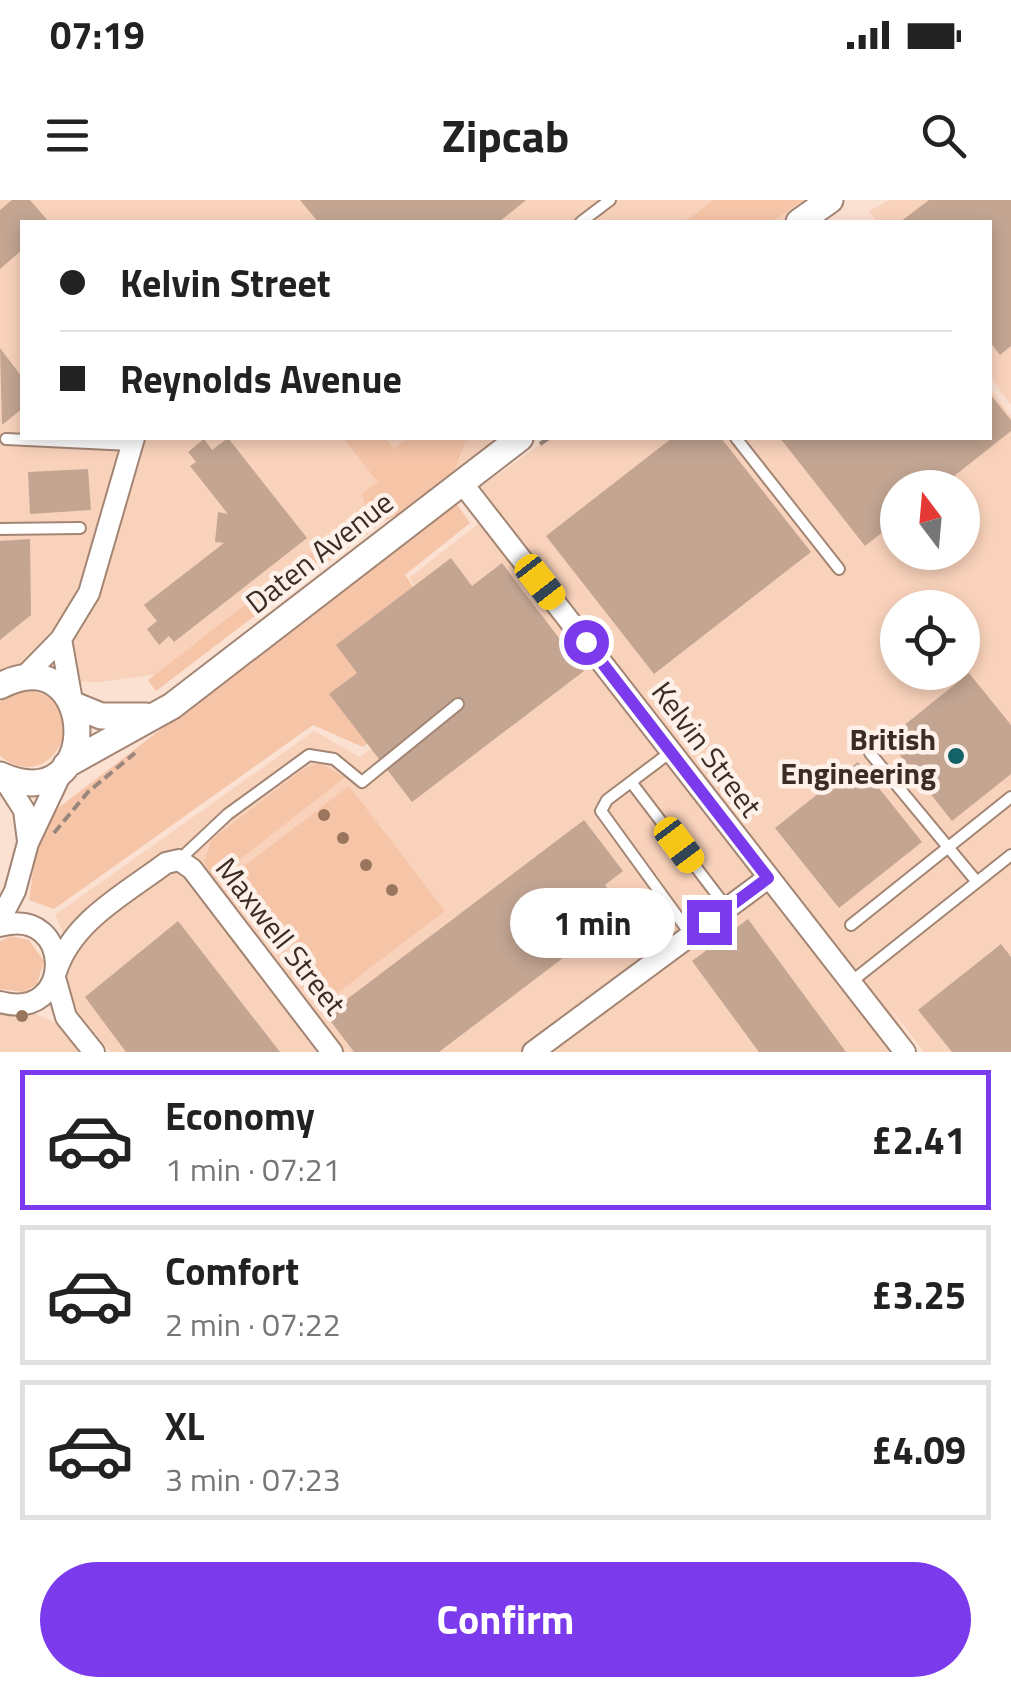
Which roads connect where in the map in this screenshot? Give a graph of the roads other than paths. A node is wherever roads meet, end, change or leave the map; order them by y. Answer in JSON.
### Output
{"nodes":[{"id":1,"x":610,"y":200,"type":"edge"},
{"id":2,"x":830,"y":200,"type":"edge"},
{"id":3,"x":585,"y":220,"type":"edge"},
{"id":4,"x":802,"y":220,"type":"edge"},
{"id":5,"x":6,"y":438,"type":"dead end"},
{"id":6,"x":20,"y":438,"type":"edge"},
{"id":7,"x":517,"y":440,"type":"edge"},
{"id":8,"x":738,"y":440,"type":"edge"},
{"id":9,"x":133,"y":441,"type":"edge"},
{"id":10,"x":462,"y":483,"type":"junction"},
{"id":11,"x":80,"y":528,"type":"dead end"},
{"id":12,"x":0,"y":529,"type":"edge"},
{"id":13,"x":839,"y":569,"type":"dead end"},
{"id":14,"x":61,"y":640,"type":"junction"},
{"id":15,"x":11,"y":678,"type":"edge"},
{"id":16,"x":73,"y":704,"type":"junction"},
{"id":17,"x":458,"y":704,"type":"dead end"},
{"id":18,"x":156,"y":714,"type":"junction"},
{"id":19,"x":672,"y":751,"type":"junction"},
{"id":20,"x":870,"y":753,"type":"dead end"},
{"id":21,"x":65,"y":766,"type":"junction"},
{"id":22,"x":1,"y":775,"type":"edge"},
{"id":23,"x":631,"y":782,"type":"junction"},
{"id":24,"x":1011,"y":797,"type":"edge"},
{"id":25,"x":36,"y":845,"type":"junction"},
{"id":26,"x":948,"y":848,"type":"junction"},
{"id":27,"x":1011,"y":855,"type":"edge"},
{"id":28,"x":180,"y":860,"type":"junction"},
{"id":29,"x":768,"y":878,"type":"junction"},
{"id":30,"x":976,"y":882,"type":"junction"},
{"id":31,"x":15,"y":890,"type":"junction"},
{"id":32,"x":727,"y":908,"type":"junction"},
{"id":33,"x":0,"y":923,"type":"edge"},
{"id":34,"x":851,"y":925,"type":"dead end"},
{"id":35,"x":82,"y":927,"type":"junction"},
{"id":36,"x":37,"y":929,"type":"junction"},
{"id":37,"x":691,"y":935,"type":"junction"},
{"id":38,"x":56,"y":975,"type":"junction"},
{"id":39,"x":850,"y":982,"type":"junction"},
{"id":40,"x":0,"y":1002,"type":"edge"},
{"id":41,"x":27,"y":1004,"type":"junction"},
{"id":42,"x":66,"y":1017,"type":"junction"},
{"id":43,"x":904,"y":1051,"type":"edge"},
{"id":44,"x":94,"y":1052,"type":"edge"},
{"id":45,"x":332,"y":1052,"type":"edge"},
{"id":46,"x":534,"y":1052,"type":"edge"}],
"edges":[{"from":1,"to":3,"type":"lane"},
{"from":2,"to":4,"type":"street"},
{"from":5,"to":6,"type":"lane"},
{"from":7,"to":10,"type":"street","name":"Daten Avenue"},
{"from":8,"to":13,"type":"lane"},
{"from":9,"to":14,"type":"street"},
{"from":10,"to":18,"type":"street","name":"Daten Avenue"},
{"from":10,"to":19,"type":"street","name":"Kelvin Street"},
{"from":11,"to":12,"type":"lane"},
{"from":14,"to":15,"type":"street"},
{"from":14,"to":16,"type":"street"},
{"from":15,"to":16,"type":"street"},
{"from":16,"to":18,"type":"street"},
{"from":16,"to":21,"type":"street"},
{"from":17,"to":28,"type":"lane"},
{"from":18,"to":21,"type":"street","name":"Daten Avenue"},
{"from":19,"to":23,"type":"lane"},
{"from":19,"to":29,"type":"street","name":"Kelvin Street"},
{"from":20,"to":26,"type":"lane"},
{"from":21,"to":22,"type":"street","name":"Daten Avenue"},
{"from":21,"to":25,"type":"street"},
{"from":22,"to":25,"type":"street"},
{"from":23,"to":32,"type":"lane"},
{"from":23,"to":37,"type":"lane"},
{"from":24,"to":26,"type":"lane"},
{"from":25,"to":31,"type":"street"},
{"from":26,"to":30,"type":"lane"},
{"from":26,"to":34,"type":"lane"},
{"from":27,"to":30,"type":"lane"},
{"from":28,"to":35,"type":"street","name":"Maxwell Street"},
{"from":28,"to":45,"type":"street","name":"Maxwell Street"},
{"from":29,"to":32,"type":"street"},
{"from":29,"to":39,"type":"street","name":"Kelvin Street"},
{"from":30,"to":39,"type":"lane"},
{"from":31,"to":33,"type":"street"},
{"from":31,"to":36,"type":"street"},
{"from":32,"to":37,"type":"street"},
{"from":33,"to":36,"type":"street"},
{"from":35,"to":36,"type":"street"},
{"from":35,"to":38,"type":"street","name":"Maxwell Street"},
{"from":36,"to":38,"type":"street"},
{"from":37,"to":46,"type":"street"},
{"from":38,"to":41,"type":"street","name":"Maxwell Street"},
{"from":38,"to":42,"type":"street"},
{"from":39,"to":43,"type":"street","name":"Kelvin Street"},
{"from":40,"to":41,"type":"street"},
{"from":41,"to":42,"type":"street"},
{"from":42,"to":44,"type":"street"}]}
